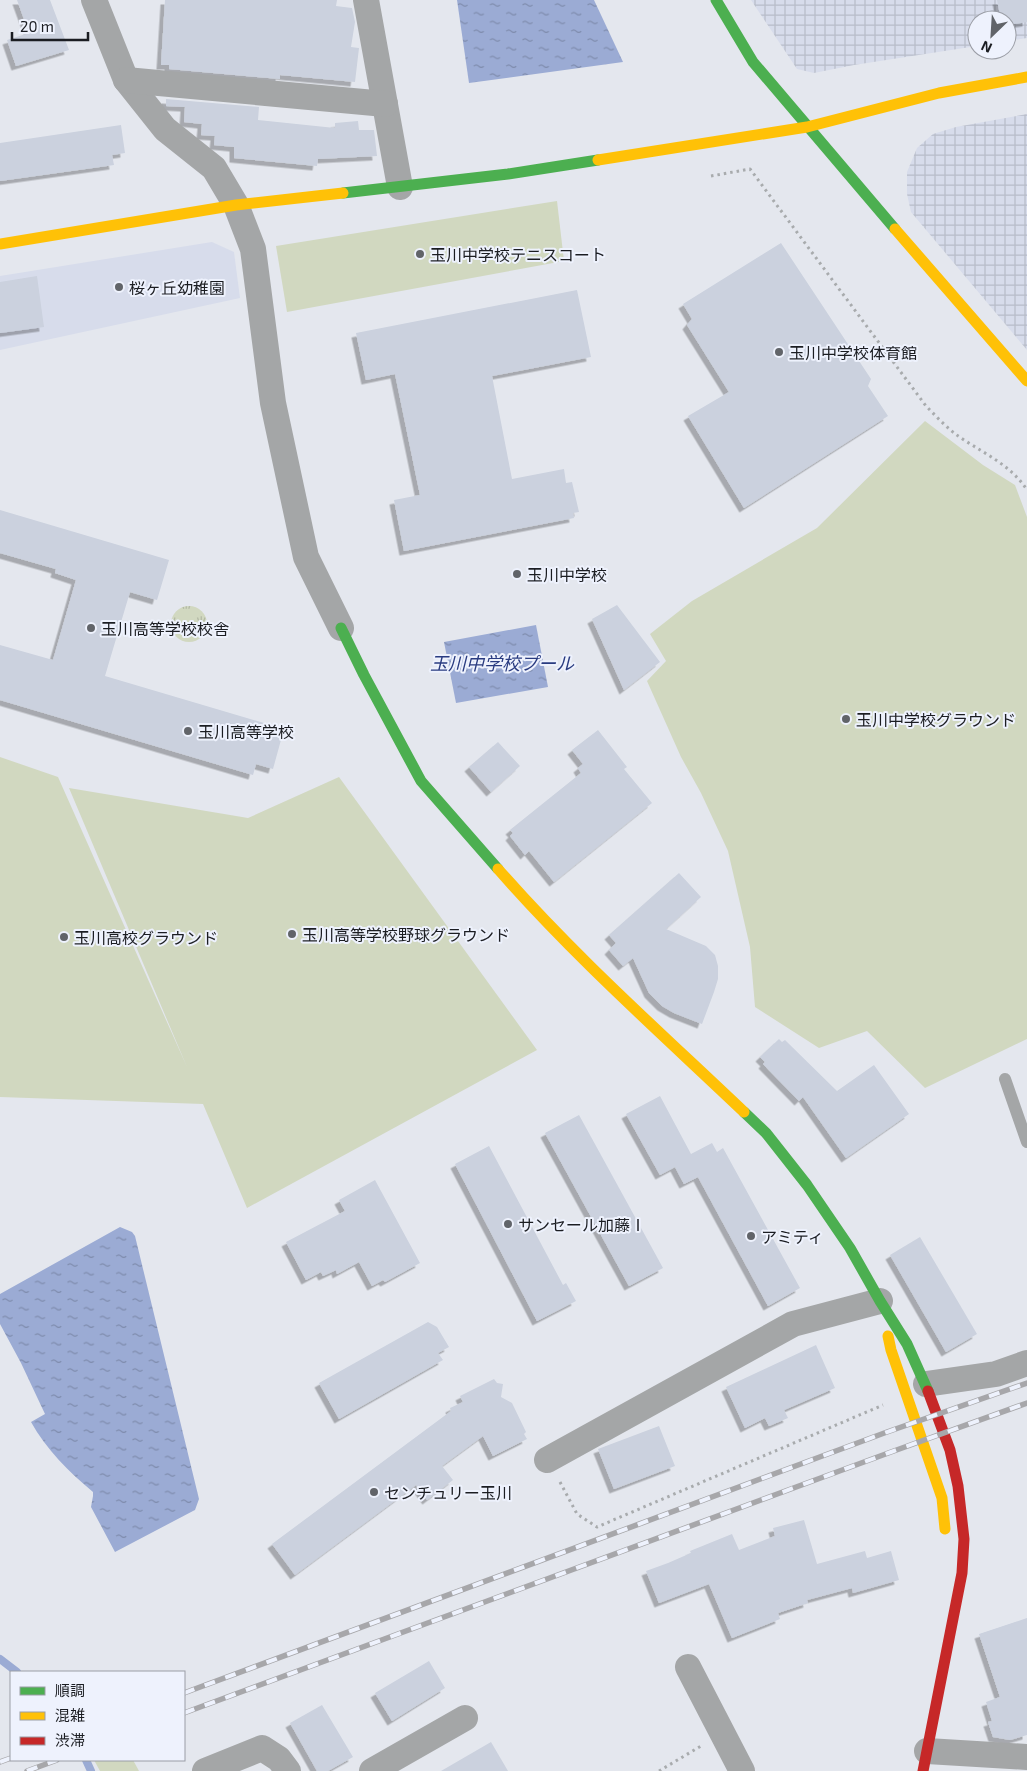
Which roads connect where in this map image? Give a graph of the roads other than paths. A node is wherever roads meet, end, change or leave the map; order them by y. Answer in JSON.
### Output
{"nodes":[{"id":1,"x":94,"y":0,"type":"edge"},
{"id":2,"x":366,"y":0,"type":"edge"},
{"id":3,"x":716,"y":0,"type":"edge"},
{"id":4,"x":1027,"y":77,"type":"edge"},
{"id":5,"x":126,"y":80,"type":"junction"},
{"id":6,"x":385,"y":104,"type":"junction"},
{"id":7,"x":807,"y":127,"type":"junction"},
{"id":8,"x":400,"y":187,"type":"junction"},
{"id":9,"x":236,"y":205,"type":"junction"},
{"id":10,"x":0,"y":244,"type":"edge"},
{"id":11,"x":1027,"y":381,"type":"edge"},
{"id":12,"x":341,"y":628,"type":"joint"},
{"id":13,"x":1005,"y":1078,"type":"dead end"},
{"id":14,"x":1027,"y":1142,"type":"edge"},
{"id":15,"x":880,"y":1301,"type":"junction"},
{"id":16,"x":1027,"y":1363,"type":"edge"},
{"id":17,"x":916,"y":1389,"type":"junction"},
{"id":18,"x":548,"y":1460,"type":"road end"},
{"id":19,"x":948,"y":1545,"type":"dead end"},
{"id":20,"x":949,"y":1579,"type":"dead end"},
{"id":21,"x":954,"y":1609,"type":"junction"},
{"id":22,"x":688,"y":1667,"type":"dead end"},
{"id":23,"x":465,"y":1718,"type":"dead end"},
{"id":24,"x":1027,"y":1757,"type":"edge"},
{"id":25,"x":925,"y":1761,"type":"edge"},
{"id":26,"x":205,"y":1771,"type":"edge"},
{"id":27,"x":288,"y":1771,"type":"edge"},
{"id":28,"x":372,"y":1771,"type":"edge"},
{"id":29,"x":742,"y":1771,"type":"edge"}],
"edges":[{"from":1,"to":5,"type":"street"},
{"from":2,"to":6,"type":"street"},
{"from":3,"to":7,"type":"street"},
{"from":4,"to":7,"type":"street"},
{"from":5,"to":6,"type":"street"},
{"from":5,"to":9,"type":"street"},
{"from":6,"to":8,"type":"street"},
{"from":7,"to":8,"type":"street"},
{"from":7,"to":11,"type":"street"},
{"from":8,"to":9,"type":"street"},
{"from":9,"to":10,"type":"street"},
{"from":9,"to":12,"type":"street"},
{"from":12,"to":15,"type":"street"},
{"from":13,"to":14,"type":"lane"},
{"from":15,"to":17,"type":"street"},
{"from":15,"to":17,"type":"street"},
{"from":15,"to":18,"type":"street"},
{"from":16,"to":17,"type":"street"},
{"from":17,"to":19,"type":"street"},
{"from":17,"to":21,"type":"street"},
{"from":20,"to":21,"type":"street"},
{"from":21,"to":25,"type":"street"},
{"from":22,"to":29,"type":"street"},
{"from":23,"to":28,"type":"street"},
{"from":24,"to":25,"type":"street"},
{"from":26,"to":27,"type":"street"}]}
